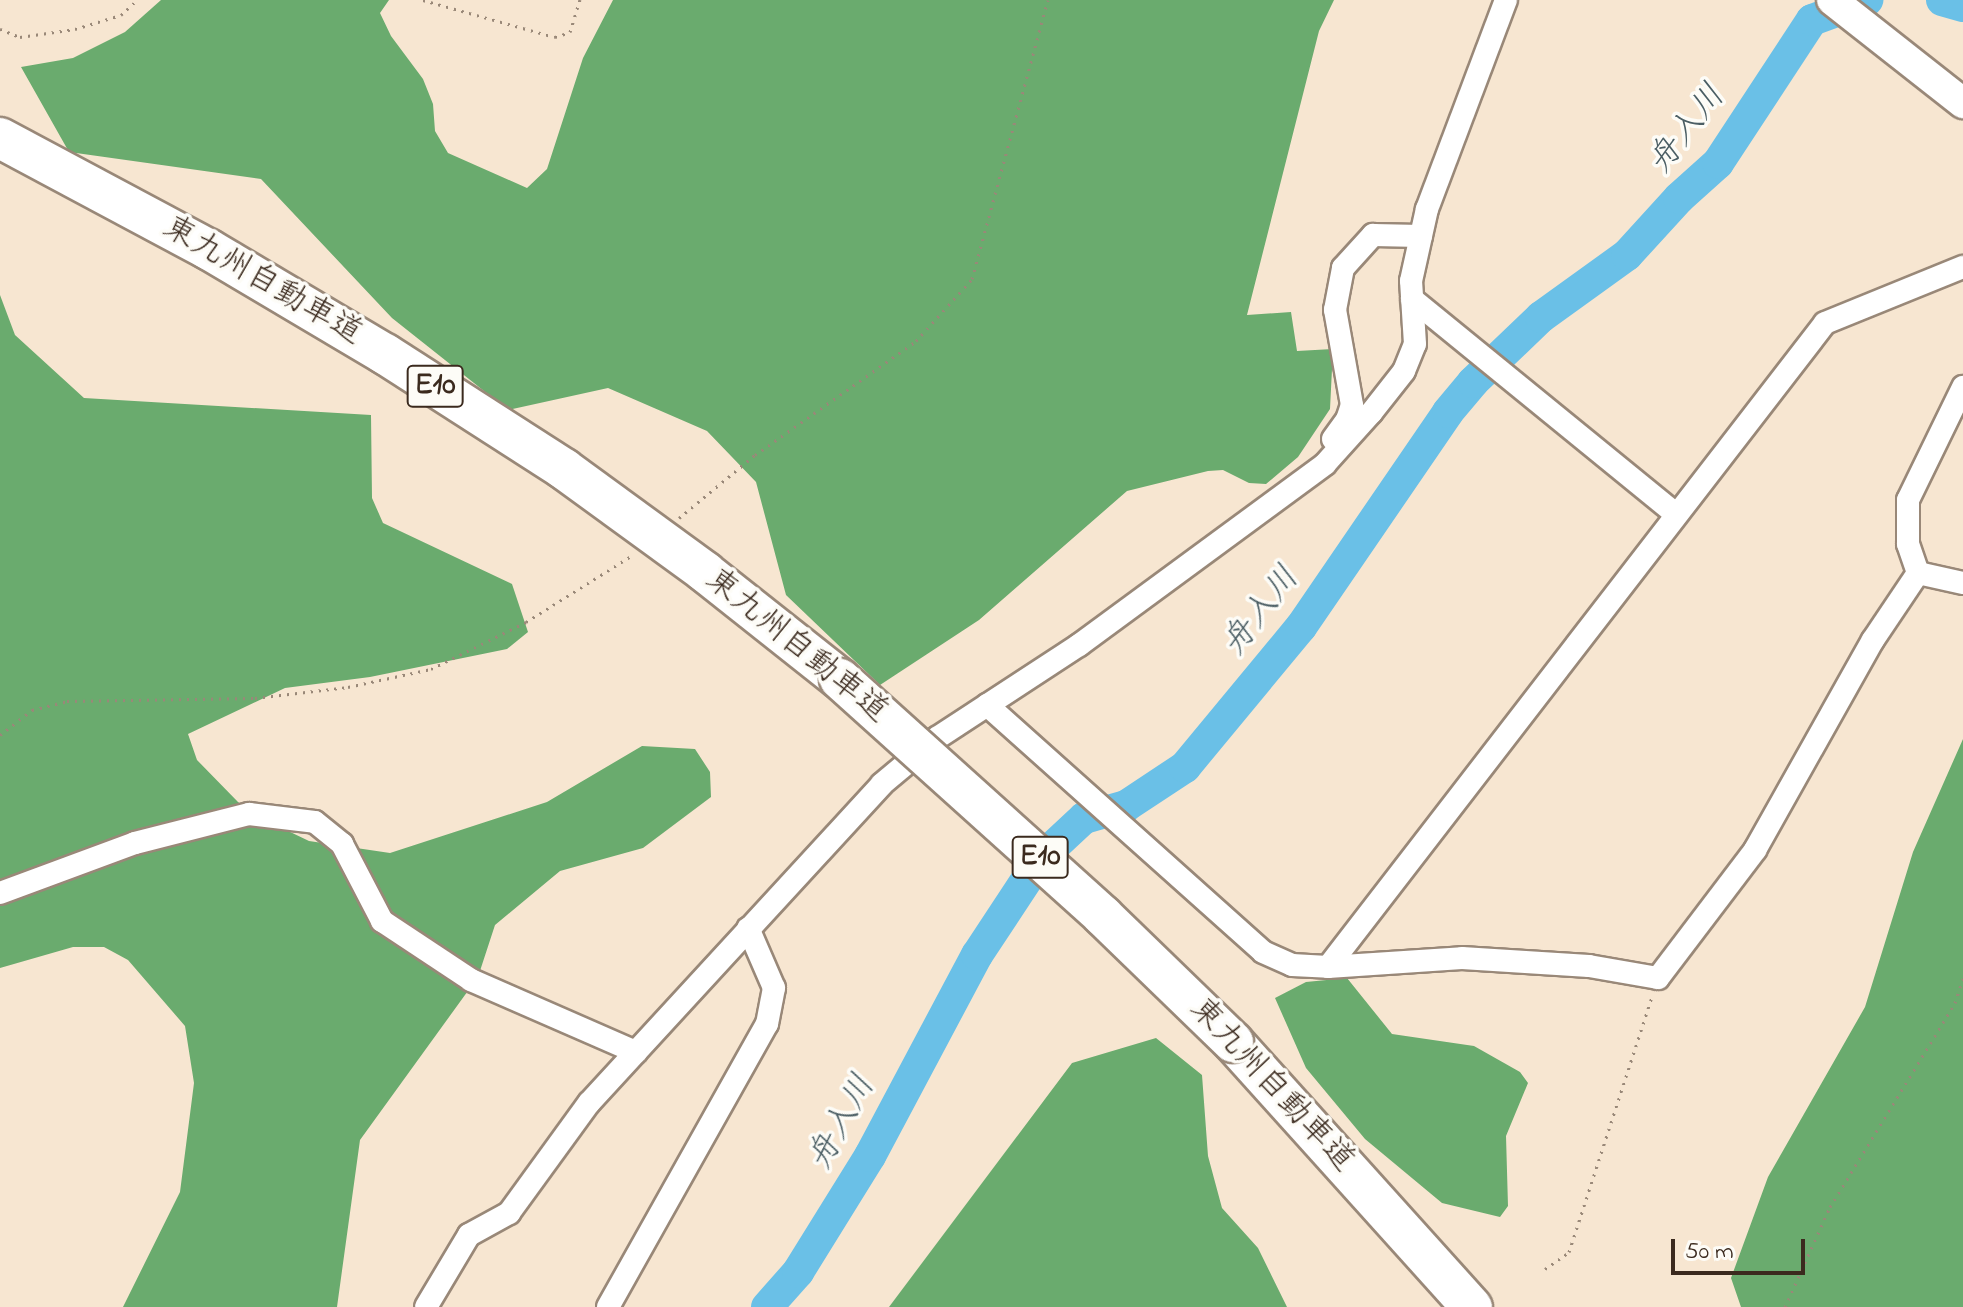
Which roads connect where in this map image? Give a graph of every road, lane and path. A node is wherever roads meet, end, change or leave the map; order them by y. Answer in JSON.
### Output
{"nodes":[{"id":1,"x":137,"y":0,"type":"edge"},
{"id":2,"x":423,"y":0,"type":"edge"},
{"id":3,"x":580,"y":0,"type":"edge"},
{"id":4,"x":1506,"y":0,"type":"edge"},
{"id":5,"x":1832,"y":0,"type":"edge"},
{"id":6,"x":0,"y":29,"type":"edge"},
{"id":7,"x":1963,"y":103,"type":"edge"},
{"id":8,"x":0,"y":138,"type":"edge"},
{"id":9,"x":1421,"y":236,"type":"junction"},
{"id":10,"x":1963,"y":267,"type":"edge"},
{"id":11,"x":1412,"y":299,"type":"junction"},
{"id":12,"x":1963,"y":387,"type":"edge"},
{"id":13,"x":1325,"y":464,"type":"junction"},
{"id":14,"x":1676,"y":514,"type":"junction"},
{"id":15,"x":1918,"y":573,"type":"junction"},
{"id":16,"x":1963,"y":583,"type":"edge"},
{"id":17,"x":987,"y":705,"type":"junction"},
{"id":18,"x":0,"y":893,"type":"edge"},
{"id":19,"x":748,"y":928,"type":"junction"},
{"id":20,"x":1328,"y":967,"type":"junction"},
{"id":21,"x":1658,"y":978,"type":"junction"},
{"id":22,"x":1963,"y":978,"type":"edge"},
{"id":23,"x":636,"y":1052,"type":"junction"},
{"id":24,"x":1545,"y":1269,"type":"dead end"},
{"id":25,"x":426,"y":1307,"type":"edge"},
{"id":26,"x":608,"y":1307,"type":"edge"},
{"id":27,"x":1472,"y":1307,"type":"edge"},
{"id":28,"x":1785,"y":1307,"type":"edge"}],
"edges":[{"from":1,"to":6,"type":"path"},
{"from":2,"to":3,"type":"path"},
{"from":4,"to":9,"type":"street"},
{"from":5,"to":7,"type":"street"},
{"from":8,"to":27,"type":"highway","name":"東九州自動車道","number":"E10","bridge":true},
{"from":9,"to":11,"type":"street"},
{"from":9,"to":13,"type":"street"},
{"from":10,"to":14,"type":"street"},
{"from":11,"to":13,"type":"street"},
{"from":11,"to":14,"type":"street"},
{"from":12,"to":15,"type":"street"},
{"from":13,"to":17,"type":"street"},
{"from":14,"to":20,"type":"street"},
{"from":15,"to":16,"type":"street"},
{"from":15,"to":21,"type":"street"},
{"from":17,"to":19,"type":"street"},
{"from":17,"to":20,"type":"street"},
{"from":18,"to":23,"type":"street"},
{"from":19,"to":23,"type":"street"},
{"from":19,"to":26,"type":"street"},
{"from":20,"to":21,"type":"street"},
{"from":21,"to":24,"type":"path"},
{"from":22,"to":28,"type":"path"},
{"from":23,"to":25,"type":"street"}]}
